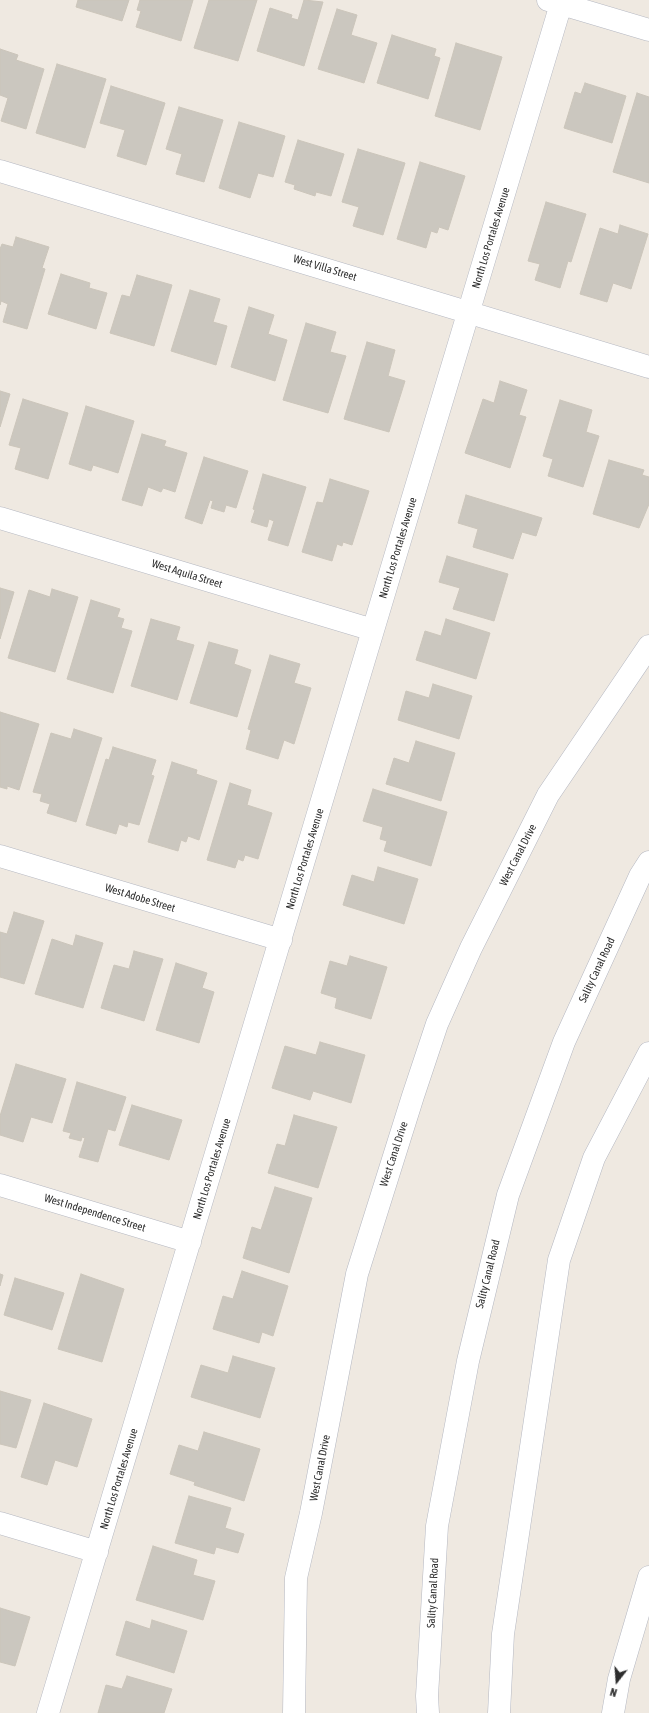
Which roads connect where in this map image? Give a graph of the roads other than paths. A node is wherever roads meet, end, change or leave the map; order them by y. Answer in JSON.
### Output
{"nodes":[{"id":1,"x":555,"y":2,"type":"edge"},
{"id":2,"x":649,"y":30,"type":"edge"},
{"id":3,"x":0,"y":171,"type":"edge"},
{"id":4,"x":469,"y":312,"type":"junction"},
{"id":5,"x":649,"y":367,"type":"edge"},
{"id":6,"x":0,"y":518,"type":"edge"},
{"id":7,"x":373,"y":630,"type":"junction"},
{"id":8,"x":649,"y":646,"type":"edge"},
{"id":9,"x":0,"y":856,"type":"edge"},
{"id":10,"x":649,"y":862,"type":"edge"},
{"id":11,"x":281,"y":940,"type":"junction"},
{"id":12,"x":649,"y":1053,"type":"edge"},
{"id":13,"x":0,"y":1185,"type":"edge"},
{"id":14,"x":190,"y":1242,"type":"junction"},
{"id":15,"x":0,"y":1523,"type":"edge"},
{"id":16,"x":97,"y":1552,"type":"junction"},
{"id":17,"x":649,"y":1577,"type":"edge"},
{"id":18,"x":48,"y":1713,"type":"edge"},
{"id":19,"x":294,"y":1713,"type":"edge"},
{"id":20,"x":428,"y":1713,"type":"edge"},
{"id":21,"x":499,"y":1713,"type":"edge"},
{"id":22,"x":612,"y":1713,"type":"edge"}],
"edges":[{"from":1,"to":2,"type":"street"},
{"from":1,"to":4,"type":"street","name":"North Los Portales Avenue"},
{"from":3,"to":4,"type":"street","name":"West Villa Street"},
{"from":4,"to":5,"type":"street","name":"West Villa Street"},
{"from":4,"to":7,"type":"street","name":"North Los Portales Avenue"},
{"from":6,"to":7,"type":"street","name":"West Aquila Street"},
{"from":7,"to":11,"type":"street","name":"North Los Portales Avenue"},
{"from":8,"to":19,"type":"street","name":"West Canal Drive"},
{"from":9,"to":11,"type":"street","name":"West Adobe Street"},
{"from":10,"to":20,"type":"street","name":"Sality Canal Road"},
{"from":11,"to":14,"type":"street","name":"North Los Portales Avenue"},
{"from":12,"to":21,"type":"street"},
{"from":13,"to":14,"type":"street","name":"West Independence Street"},
{"from":14,"to":16,"type":"street","name":"North Los Portales Avenue"},
{"from":15,"to":16,"type":"street"},
{"from":16,"to":18,"type":"street","name":"North Los Portales Avenue"},
{"from":17,"to":22,"type":"street"}]}
